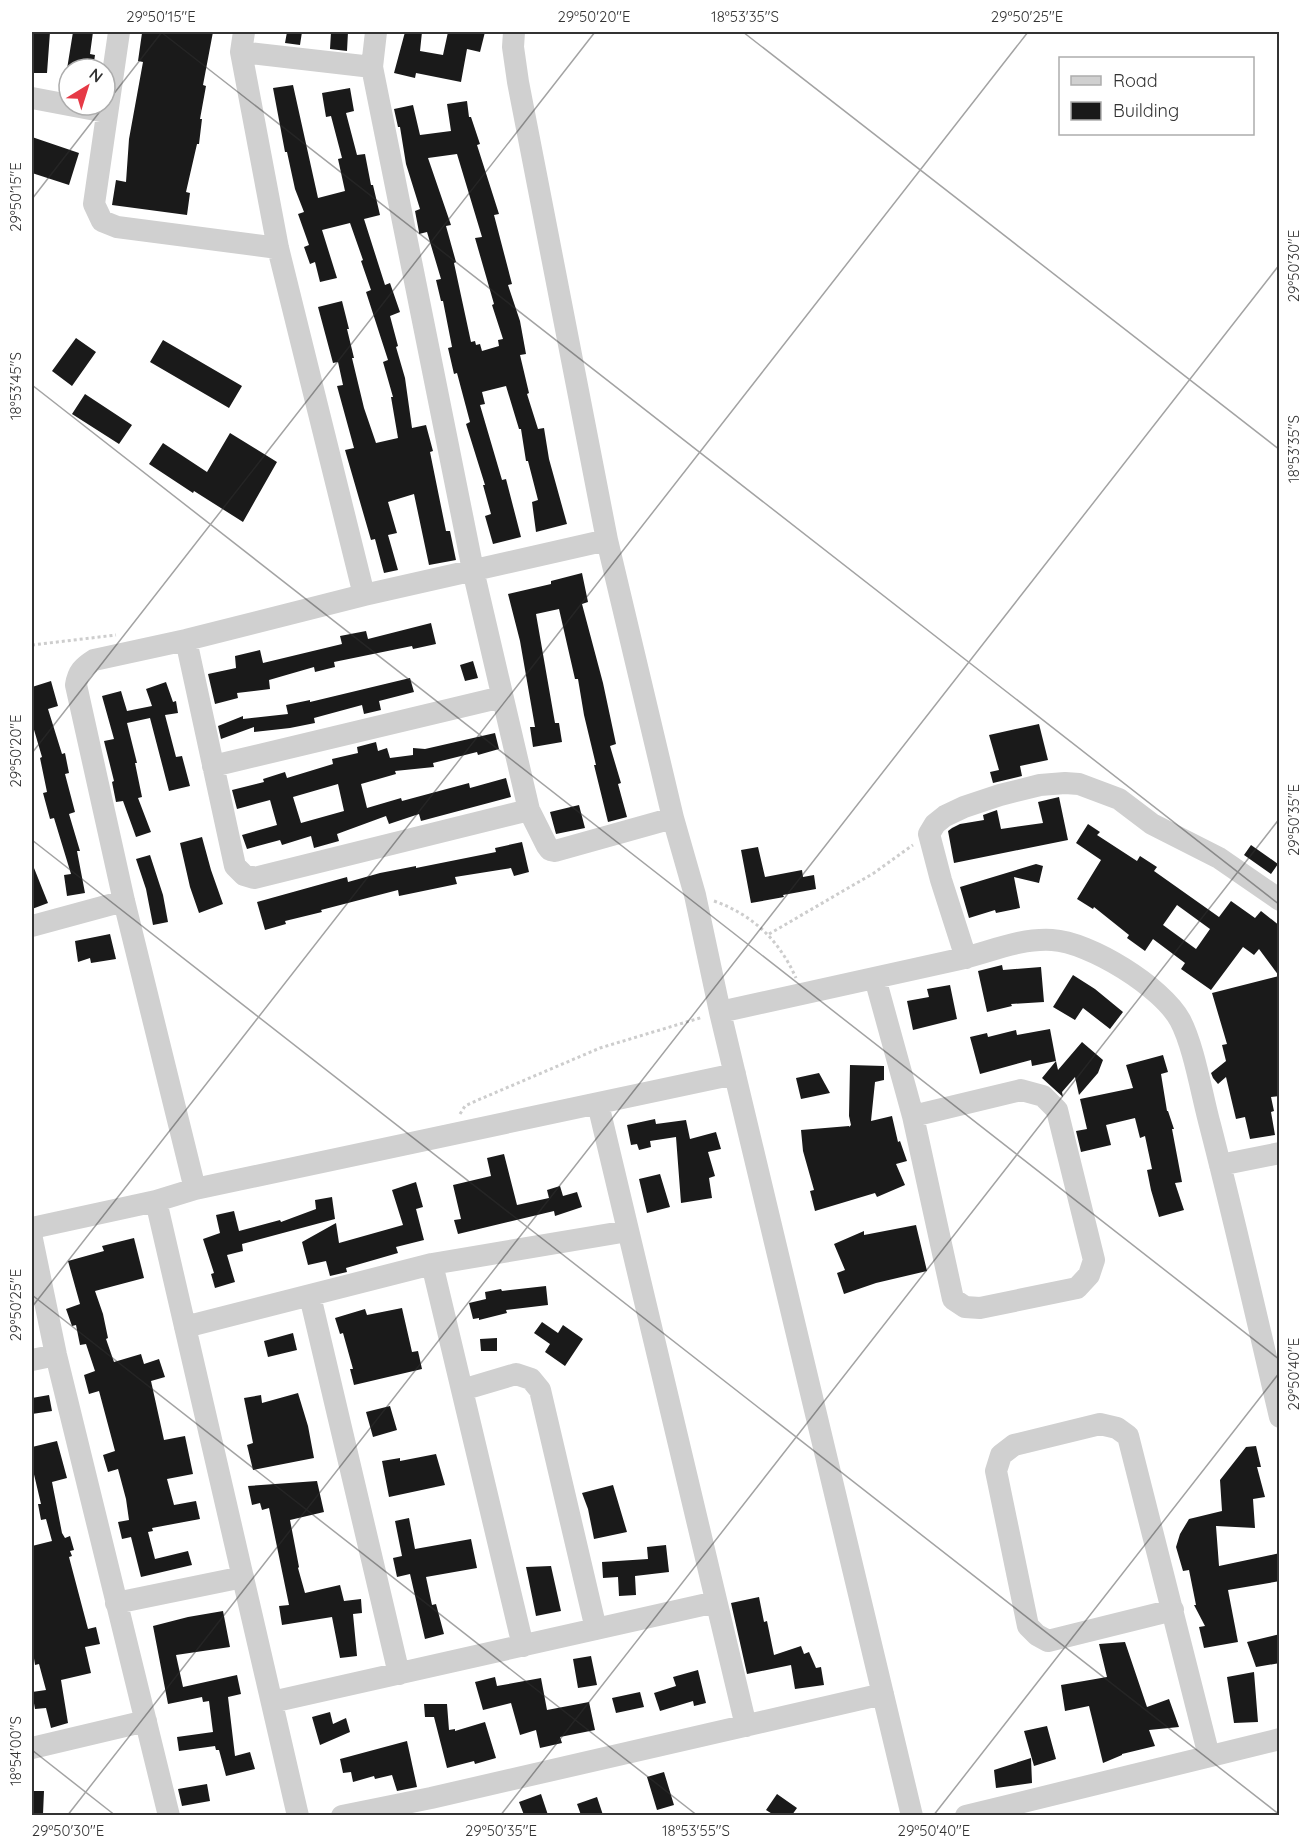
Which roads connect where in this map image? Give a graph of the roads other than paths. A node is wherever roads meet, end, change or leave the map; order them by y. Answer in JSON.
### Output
{"nodes":[{"id":1,"x":119,"y":32,"type":"edge"},
{"id":2,"x":376,"y":32,"type":"edge"},
{"id":3,"x":514,"y":32,"type":"edge"},
{"id":4,"x":243,"y":42,"type":"edge"},
{"id":5,"x":115,"y":57,"type":"edge"},
{"id":6,"x":372,"y":67,"type":"junction"},
{"id":7,"x":32,"y":98,"type":"edge"},
{"id":8,"x":57,"y":103,"type":"edge"},
{"id":9,"x":105,"y":117,"type":"edge"},
{"id":10,"x":278,"y":248,"type":"junction"},
{"id":11,"x":607,"y":540,"type":"junction"},
{"id":12,"x":473,"y":570,"type":"junction"},
{"id":13,"x":364,"y":595,"type":"junction"},
{"id":14,"x":186,"y":640,"type":"junction"},
{"id":15,"x":502,"y":697,"type":"junction"},
{"id":16,"x":213,"y":766,"type":"junction"},
{"id":17,"x":529,"y":810,"type":"junction"},
{"id":18,"x":673,"y":818,"type":"junction"},
{"id":19,"x":1280,"y":900,"type":"edge"},
{"id":20,"x":124,"y":901,"type":"junction"},
{"id":21,"x":32,"y":926,"type":"edge"},
{"id":22,"x":966,"y":958,"type":"junction"},
{"id":23,"x":875,"y":978,"type":"junction"},
{"id":24,"x":720,"y":1012,"type":"junction"},
{"id":25,"x":735,"y":1074,"type":"junction"},
{"id":26,"x":598,"y":1104,"type":"junction"},
{"id":27,"x":913,"y":1116,"type":"junction"},
{"id":28,"x":1280,"y":1153,"type":"edge"},
{"id":29,"x":1220,"y":1165,"type":"junction"},
{"id":30,"x":195,"y":1190,"type":"junction"},
{"id":31,"x":156,"y":1201,"type":"junction"},
{"id":32,"x":32,"y":1228,"type":"edge"},
{"id":33,"x":628,"y":1231,"type":"junction"},
{"id":34,"x":32,"y":1239,"type":"edge"},
{"id":35,"x":432,"y":1264,"type":"junction"},
{"id":36,"x":310,"y":1296,"type":"junction"},
{"id":37,"x":185,"y":1327,"type":"junction"},
{"id":38,"x":56,"y":1355,"type":"junction"},
{"id":39,"x":32,"y":1360,"type":"edge"},
{"id":40,"x":462,"y":1390,"type":"junction"},
{"id":41,"x":1280,"y":1417,"type":"edge"},
{"id":42,"x":243,"y":1577,"type":"junction"},
{"id":43,"x":716,"y":1602,"type":"junction"},
{"id":44,"x":116,"y":1603,"type":"junction"},
{"id":45,"x":1173,"y":1610,"type":"junction"},
{"id":46,"x":596,"y":1629,"type":"junction"},
{"id":47,"x":523,"y":1646,"type":"junction"},
{"id":48,"x":399,"y":1674,"type":"junction"},
{"id":49,"x":883,"y":1694,"type":"junction"},
{"id":50,"x":272,"y":1702,"type":"junction"},
{"id":51,"x":146,"y":1721,"type":"junction"},
{"id":52,"x":746,"y":1726,"type":"junction"},
{"id":53,"x":1280,"y":1739,"type":"edge"},
{"id":54,"x":32,"y":1748,"type":"edge"},
{"id":55,"x":1209,"y":1756,"type":"junction"},
{"id":56,"x":433,"y":1807,"type":"edge"},
{"id":57,"x":169,"y":1815,"type":"edge"},
{"id":58,"x":298,"y":1815,"type":"edge"},
{"id":59,"x":342,"y":1815,"type":"edge"},
{"id":60,"x":912,"y":1815,"type":"edge"},
{"id":61,"x":966,"y":1815,"type":"edge"}],
"edges":[{"from":1,"to":5,"type":"street"},
{"from":2,"to":6,"type":"street"},
{"from":3,"to":11,"type":"street"},
{"from":4,"to":6,"type":"street"},
{"from":4,"to":10,"type":"street"},
{"from":6,"to":12,"type":"street"},
{"from":7,"to":8,"type":"street"},
{"from":9,"to":10,"type":"street"},
{"from":10,"to":13,"type":"street"},
{"from":11,"to":12,"type":"street"},
{"from":11,"to":18,"type":"street"},
{"from":12,"to":13,"type":"street"},
{"from":12,"to":15,"type":"street"},
{"from":13,"to":14,"type":"street"},
{"from":14,"to":16,"type":"street"},
{"from":14,"to":20,"type":"street"},
{"from":15,"to":16,"type":"street"},
{"from":15,"to":17,"type":"street"},
{"from":16,"to":17,"type":"street"},
{"from":17,"to":18,"type":"street"},
{"from":18,"to":24,"type":"street"},
{"from":19,"to":22,"type":"street"},
{"from":20,"to":21,"type":"street"},
{"from":20,"to":30,"type":"street"},
{"from":22,"to":23,"type":"street"},
{"from":22,"to":29,"type":"street"},
{"from":23,"to":24,"type":"street"},
{"from":23,"to":27,"type":"street"},
{"from":24,"to":25,"type":"street"},
{"from":25,"to":26,"type":"street"},
{"from":25,"to":49,"type":"street"},
{"from":26,"to":30,"type":"street"},
{"from":26,"to":33,"type":"street"},
{"from":27,"to":27,"type":"street"},
{"from":28,"to":29,"type":"street"},
{"from":29,"to":41,"type":"street"},
{"from":30,"to":31,"type":"street"},
{"from":31,"to":32,"type":"street"},
{"from":31,"to":37,"type":"street"},
{"from":33,"to":35,"type":"street"},
{"from":33,"to":43,"type":"street"},
{"from":34,"to":38,"type":"street"},
{"from":35,"to":36,"type":"street"},
{"from":35,"to":40,"type":"street"},
{"from":36,"to":37,"type":"street"},
{"from":36,"to":48,"type":"street"},
{"from":37,"to":42,"type":"street"},
{"from":38,"to":39,"type":"street"},
{"from":38,"to":44,"type":"street"},
{"from":40,"to":46,"type":"street"},
{"from":40,"to":47,"type":"street"},
{"from":42,"to":44,"type":"street"},
{"from":42,"to":50,"type":"street"},
{"from":43,"to":46,"type":"street"},
{"from":43,"to":52,"type":"street"},
{"from":44,"to":51,"type":"street"},
{"from":45,"to":45,"type":"street"},
{"from":45,"to":55,"type":"street"},
{"from":46,"to":47,"type":"street"},
{"from":47,"to":48,"type":"street"},
{"from":48,"to":50,"type":"street"},
{"from":49,"to":52,"type":"street"},
{"from":49,"to":60,"type":"street"},
{"from":50,"to":58,"type":"street"},
{"from":51,"to":54,"type":"street"},
{"from":51,"to":57,"type":"street"},
{"from":52,"to":56,"type":"street"},
{"from":53,"to":55,"type":"street"},
{"from":55,"to":61,"type":"street"},
{"from":56,"to":59,"type":"street"}]}
